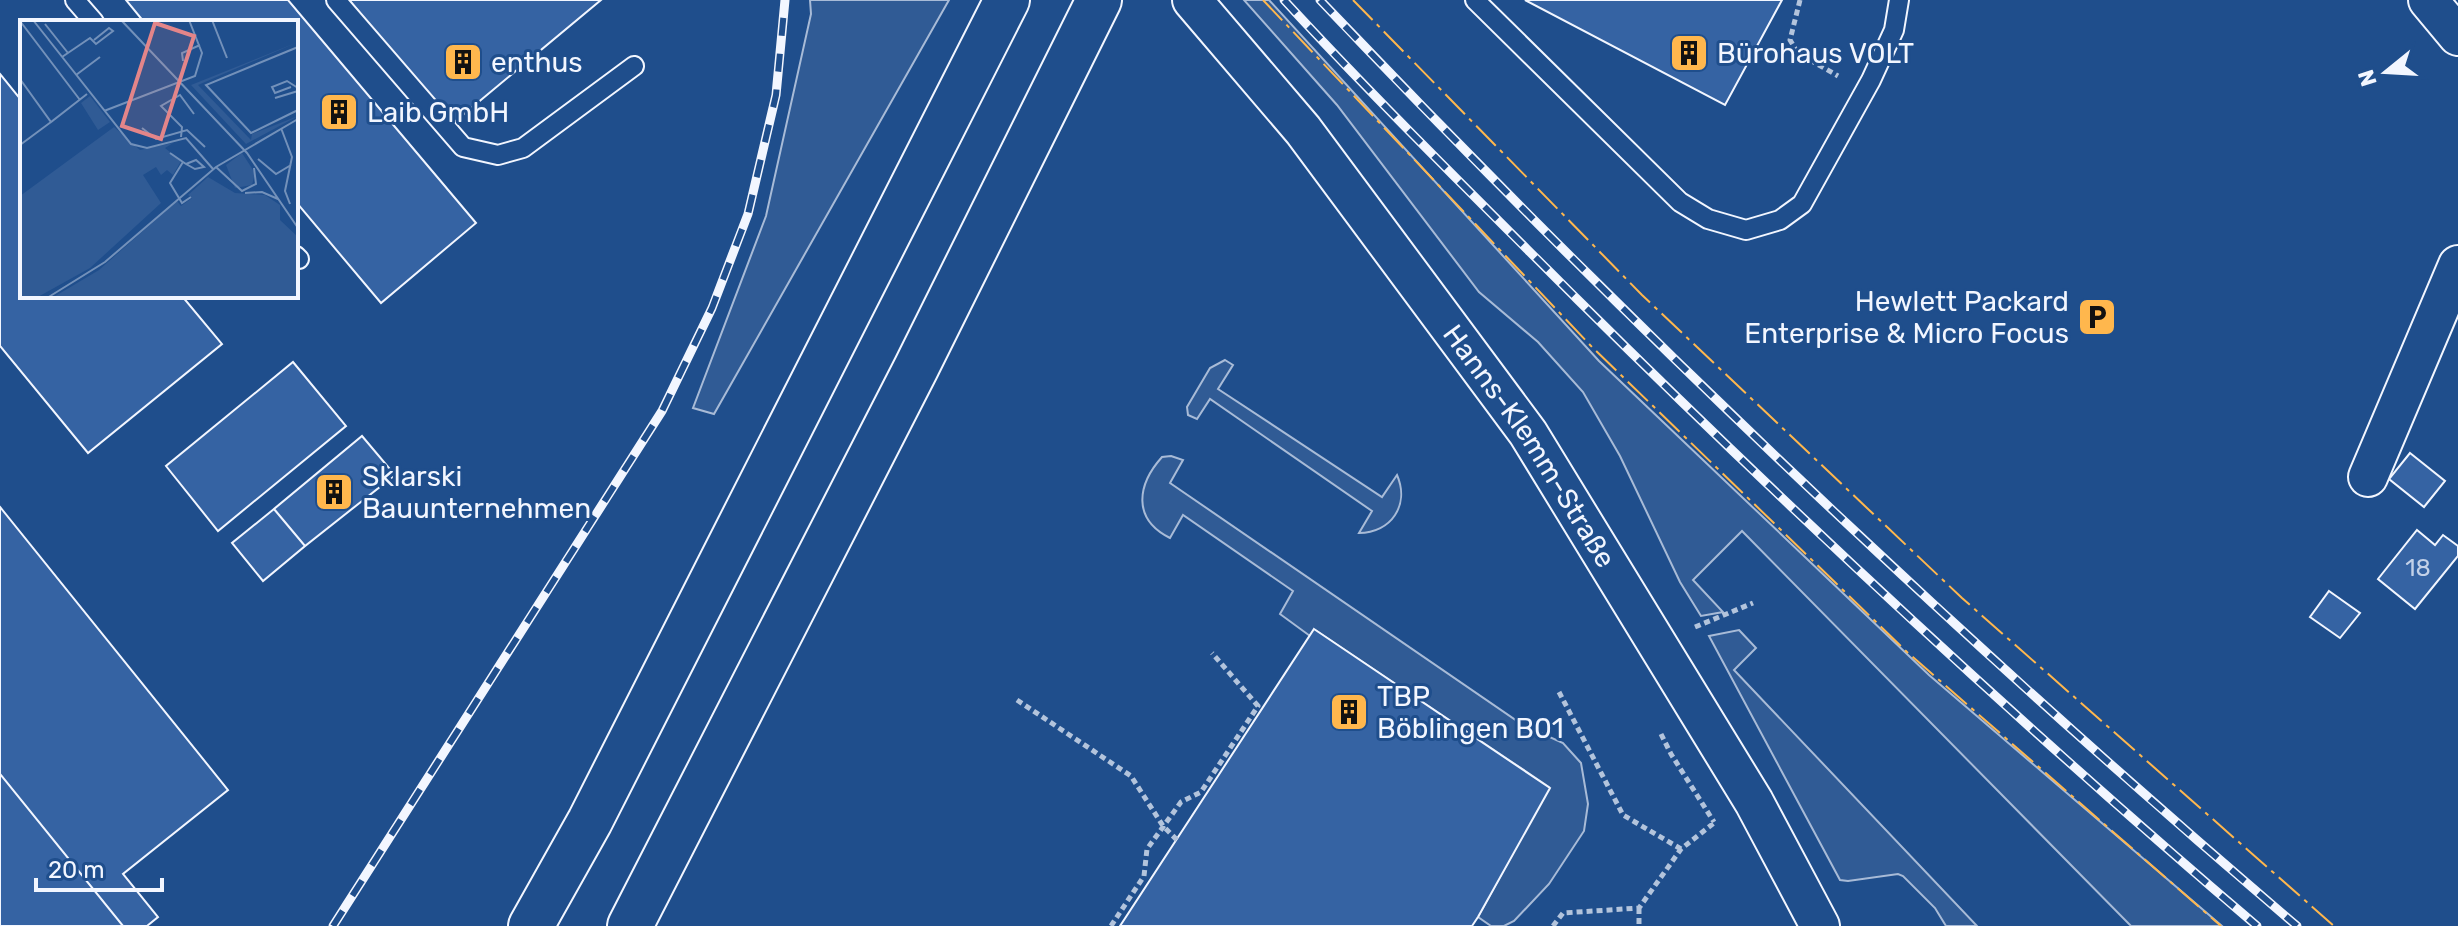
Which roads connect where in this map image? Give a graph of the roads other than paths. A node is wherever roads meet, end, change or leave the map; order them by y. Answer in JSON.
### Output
{"nodes":[{"id":1,"x":75,"y":0,"type":"edge"},
{"id":2,"x":336,"y":0,"type":"edge"},
{"id":3,"x":1007,"y":0,"type":"edge"},
{"id":4,"x":1099,"y":0,"type":"edge"},
{"id":5,"x":1192,"y":0,"type":"edge"},
{"id":6,"x":1475,"y":0,"type":"edge"},
{"id":7,"x":1899,"y":0,"type":"edge"},
{"id":8,"x":2428,"y":0,"type":"edge"},
{"id":9,"x":92,"y":20,"type":"edge"},
{"id":10,"x":2458,"y":36,"type":"edge"},
{"id":11,"x":634,"y":66,"type":"dead end"},
{"id":12,"x":2458,"y":265,"type":"edge"},
{"id":13,"x":2368,"y":477,"type":"dead end"},
{"id":14,"x":531,"y":926,"type":"edge"},
{"id":15,"x":630,"y":926,"type":"edge"},
{"id":16,"x":1820,"y":926,"type":"edge"}],
"edges":[{"from":1,"to":9,"type":"lane"},
{"from":2,"to":11,"type":"lane"},
{"from":3,"to":14,"type":"highway"},
{"from":4,"to":15,"type":"highway"},
{"from":5,"to":16,"type":"street","name":"Hanns-Klemm-Straße"},
{"from":6,"to":7,"type":"lane"},
{"from":8,"to":10,"type":"street"},
{"from":12,"to":13,"type":"street"}]}
